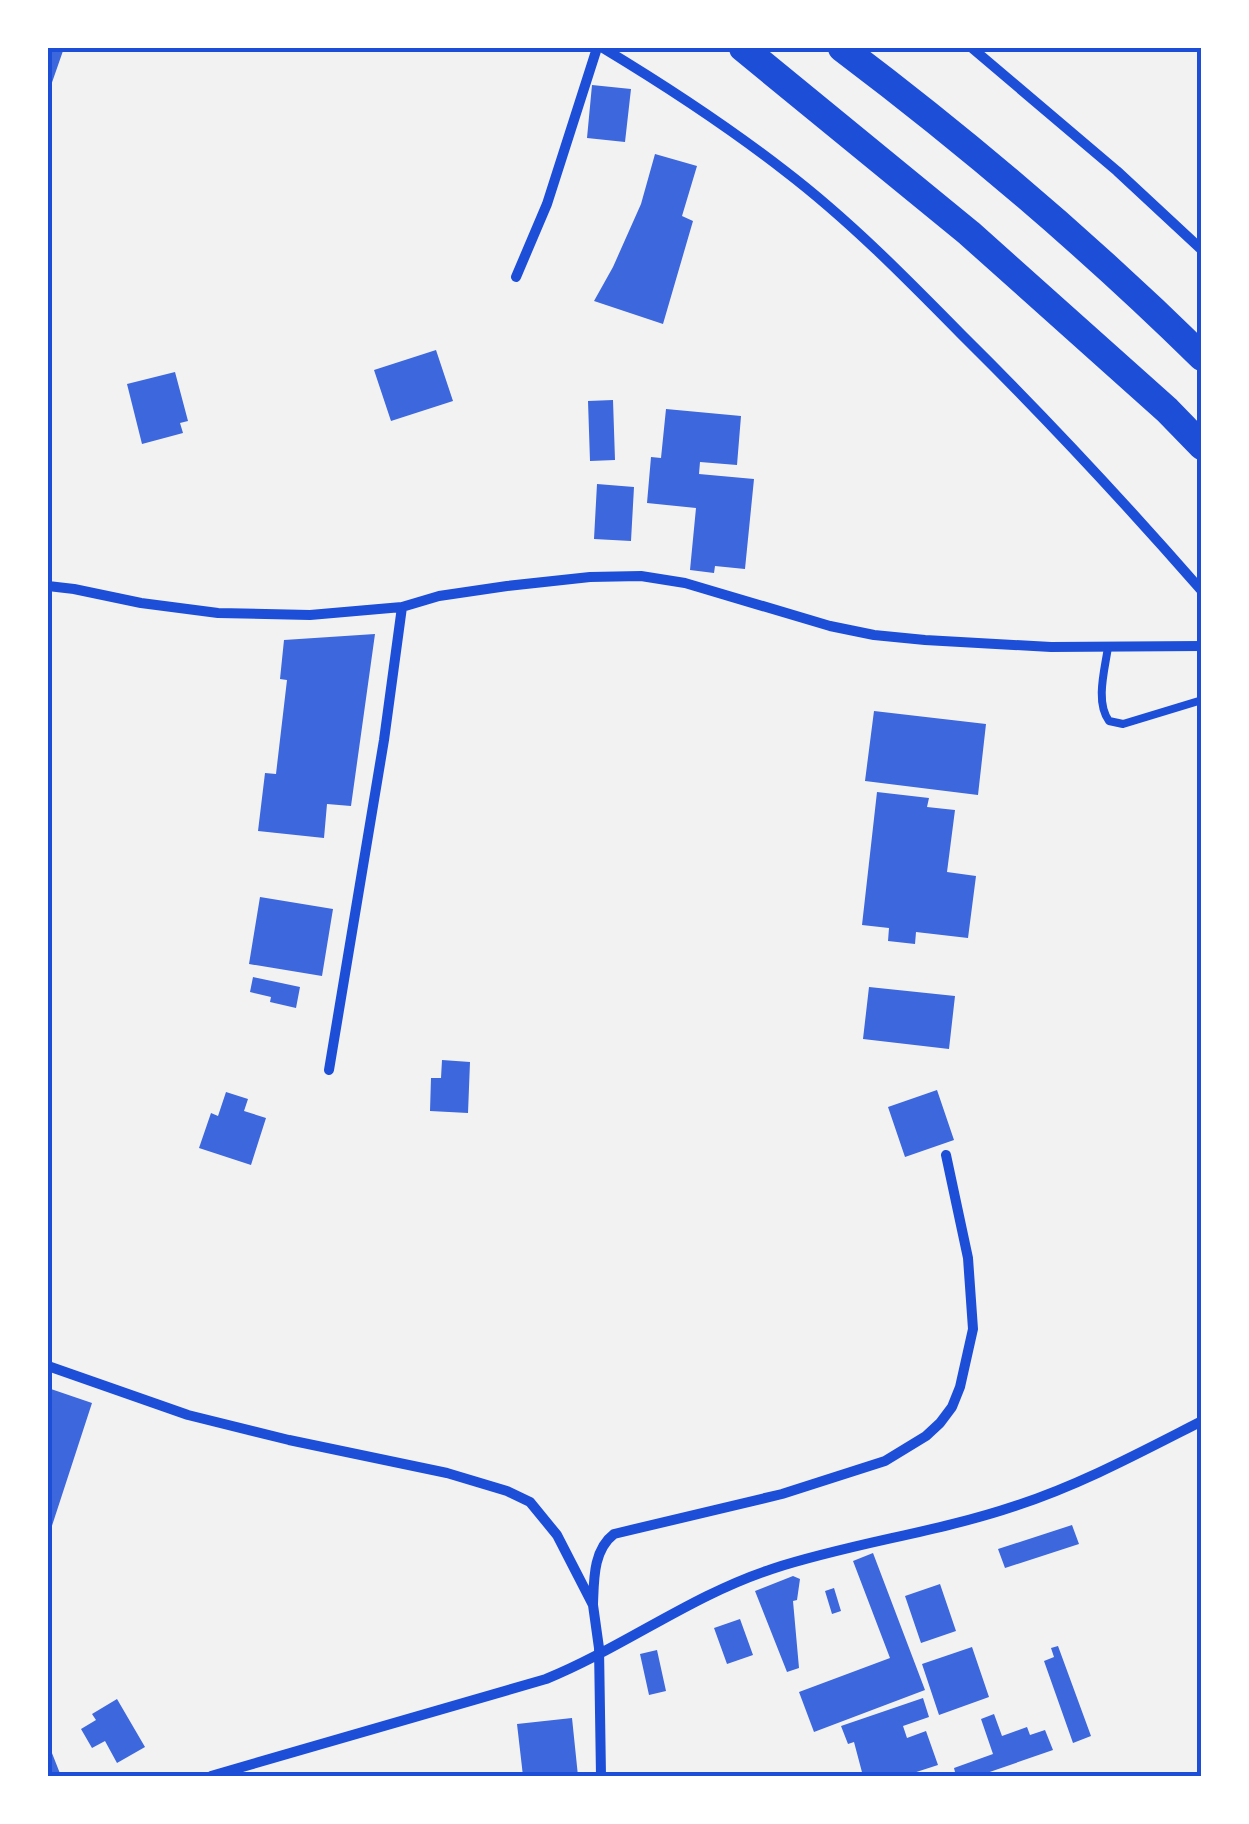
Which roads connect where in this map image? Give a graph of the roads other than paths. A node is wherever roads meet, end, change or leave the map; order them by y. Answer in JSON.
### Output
{"nodes":[{"id":1,"x":600,"y":48,"type":"edge"},
{"id":2,"x":743,"y":48,"type":"edge"},
{"id":3,"x":842,"y":48,"type":"edge"},
{"id":4,"x":972,"y":48,"type":"edge"},
{"id":5,"x":1202,"y":250,"type":"edge"},
{"id":6,"x":516,"y":277,"type":"dead end"},
{"id":7,"x":1202,"y":356,"type":"edge"},
{"id":8,"x":1202,"y":446,"type":"edge"},
{"id":9,"x":48,"y":586,"type":"edge"},
{"id":10,"x":1202,"y":591,"type":"edge"},
{"id":11,"x":402,"y":607,"type":"junction"},
{"id":12,"x":1202,"y":646,"type":"edge"},
{"id":13,"x":1108,"y":647,"type":"junction"},
{"id":14,"x":1202,"y":700,"type":"edge"},
{"id":15,"x":329,"y":1070,"type":"dead end"},
{"id":16,"x":946,"y":1155,"type":"dead end"},
{"id":17,"x":48,"y":1366,"type":"edge"},
{"id":18,"x":1202,"y":1420,"type":"edge"},
{"id":19,"x":592,"y":1605,"type":"junction"},
{"id":20,"x":600,"y":1656,"type":"junction"},
{"id":21,"x":211,"y":1776,"type":"edge"},
{"id":22,"x":601,"y":1776,"type":"edge"}],
"edges":[{"from":1,"to":6,"type":"street"},
{"from":1,"to":10,"type":"street"},
{"from":2,"to":8,"type":"highway"},
{"from":3,"to":7,"type":"highway"},
{"from":4,"to":5,"type":"street"},
{"from":9,"to":11,"type":"street"},
{"from":11,"to":13,"type":"street"},
{"from":11,"to":15,"type":"street"},
{"from":12,"to":13,"type":"street"},
{"from":13,"to":14,"type":"lane"},
{"from":16,"to":19,"type":"street"},
{"from":17,"to":19,"type":"street"},
{"from":18,"to":20,"type":"street"},
{"from":19,"to":20,"type":"street"},
{"from":20,"to":21,"type":"street"},
{"from":20,"to":22,"type":"street"}]}
